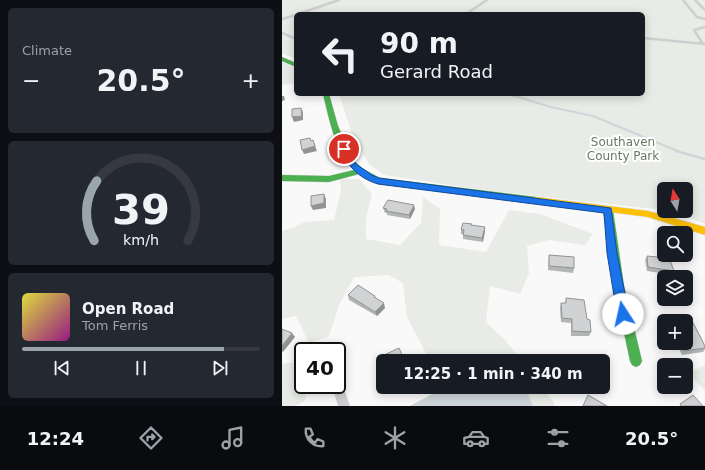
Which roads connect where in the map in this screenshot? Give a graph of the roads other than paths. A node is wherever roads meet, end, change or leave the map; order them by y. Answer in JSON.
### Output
{"nodes":[{"id":1,"x":340,"y":0,"type":"edge"},
{"id":2,"x":487,"y":0,"type":"edge"},
{"id":3,"x":683,"y":0,"type":"edge"},
{"id":4,"x":696,"y":0,"type":"edge"},
{"id":5,"x":705,"y":10,"type":"edge"},
{"id":6,"x":303,"y":12,"type":"edge"},
{"id":7,"x":469,"y":12,"type":"edge"},
{"id":8,"x":294,"y":15,"type":"edge"},
{"id":9,"x":282,"y":19,"type":"edge"},
{"id":10,"x":705,"y":19,"type":"edge"},
{"id":11,"x":705,"y":27,"type":"edge"},
{"id":12,"x":282,"y":33,"type":"edge"},
{"id":13,"x":294,"y":38,"type":"edge"},
{"id":14,"x":645,"y":38,"type":"edge"},
{"id":15,"x":704,"y":44,"type":"edge"},
{"id":16,"x":282,"y":59,"type":"edge"},
{"id":17,"x":294,"y":64,"type":"edge"},
{"id":18,"x":326,"y":96,"type":"edge"},
{"id":19,"x":360,"y":171,"type":"junction"},
{"id":20,"x":282,"y":178,"type":"edge"},
{"id":21,"x":608,"y":210,"type":"junction"},
{"id":22,"x":705,"y":231,"type":"edge"},
{"id":23,"x":636,"y":361,"type":"dead end"},
{"id":24,"x":340,"y":394,"type":"edge"},
{"id":25,"x":344,"y":406,"type":"edge"}],
"edges":[{"from":1,"to":6,"type":"lane"},
{"from":2,"to":7,"type":"lane"},
{"from":3,"to":10,"type":"lane"},
{"from":4,"to":5,"type":"lane"},
{"from":8,"to":9,"type":"lane"},
{"from":11,"to":15,"type":"lane"},
{"from":12,"to":13,"type":"lane"},
{"from":14,"to":15,"type":"lane"},
{"from":16,"to":17,"type":"street"},
{"from":18,"to":19,"type":"street"},
{"from":19,"to":20,"type":"street"},
{"from":19,"to":21,"type":"street"},
{"from":21,"to":22,"type":"street"},
{"from":21,"to":23,"type":"street"},
{"from":24,"to":25,"type":"street"}]}
